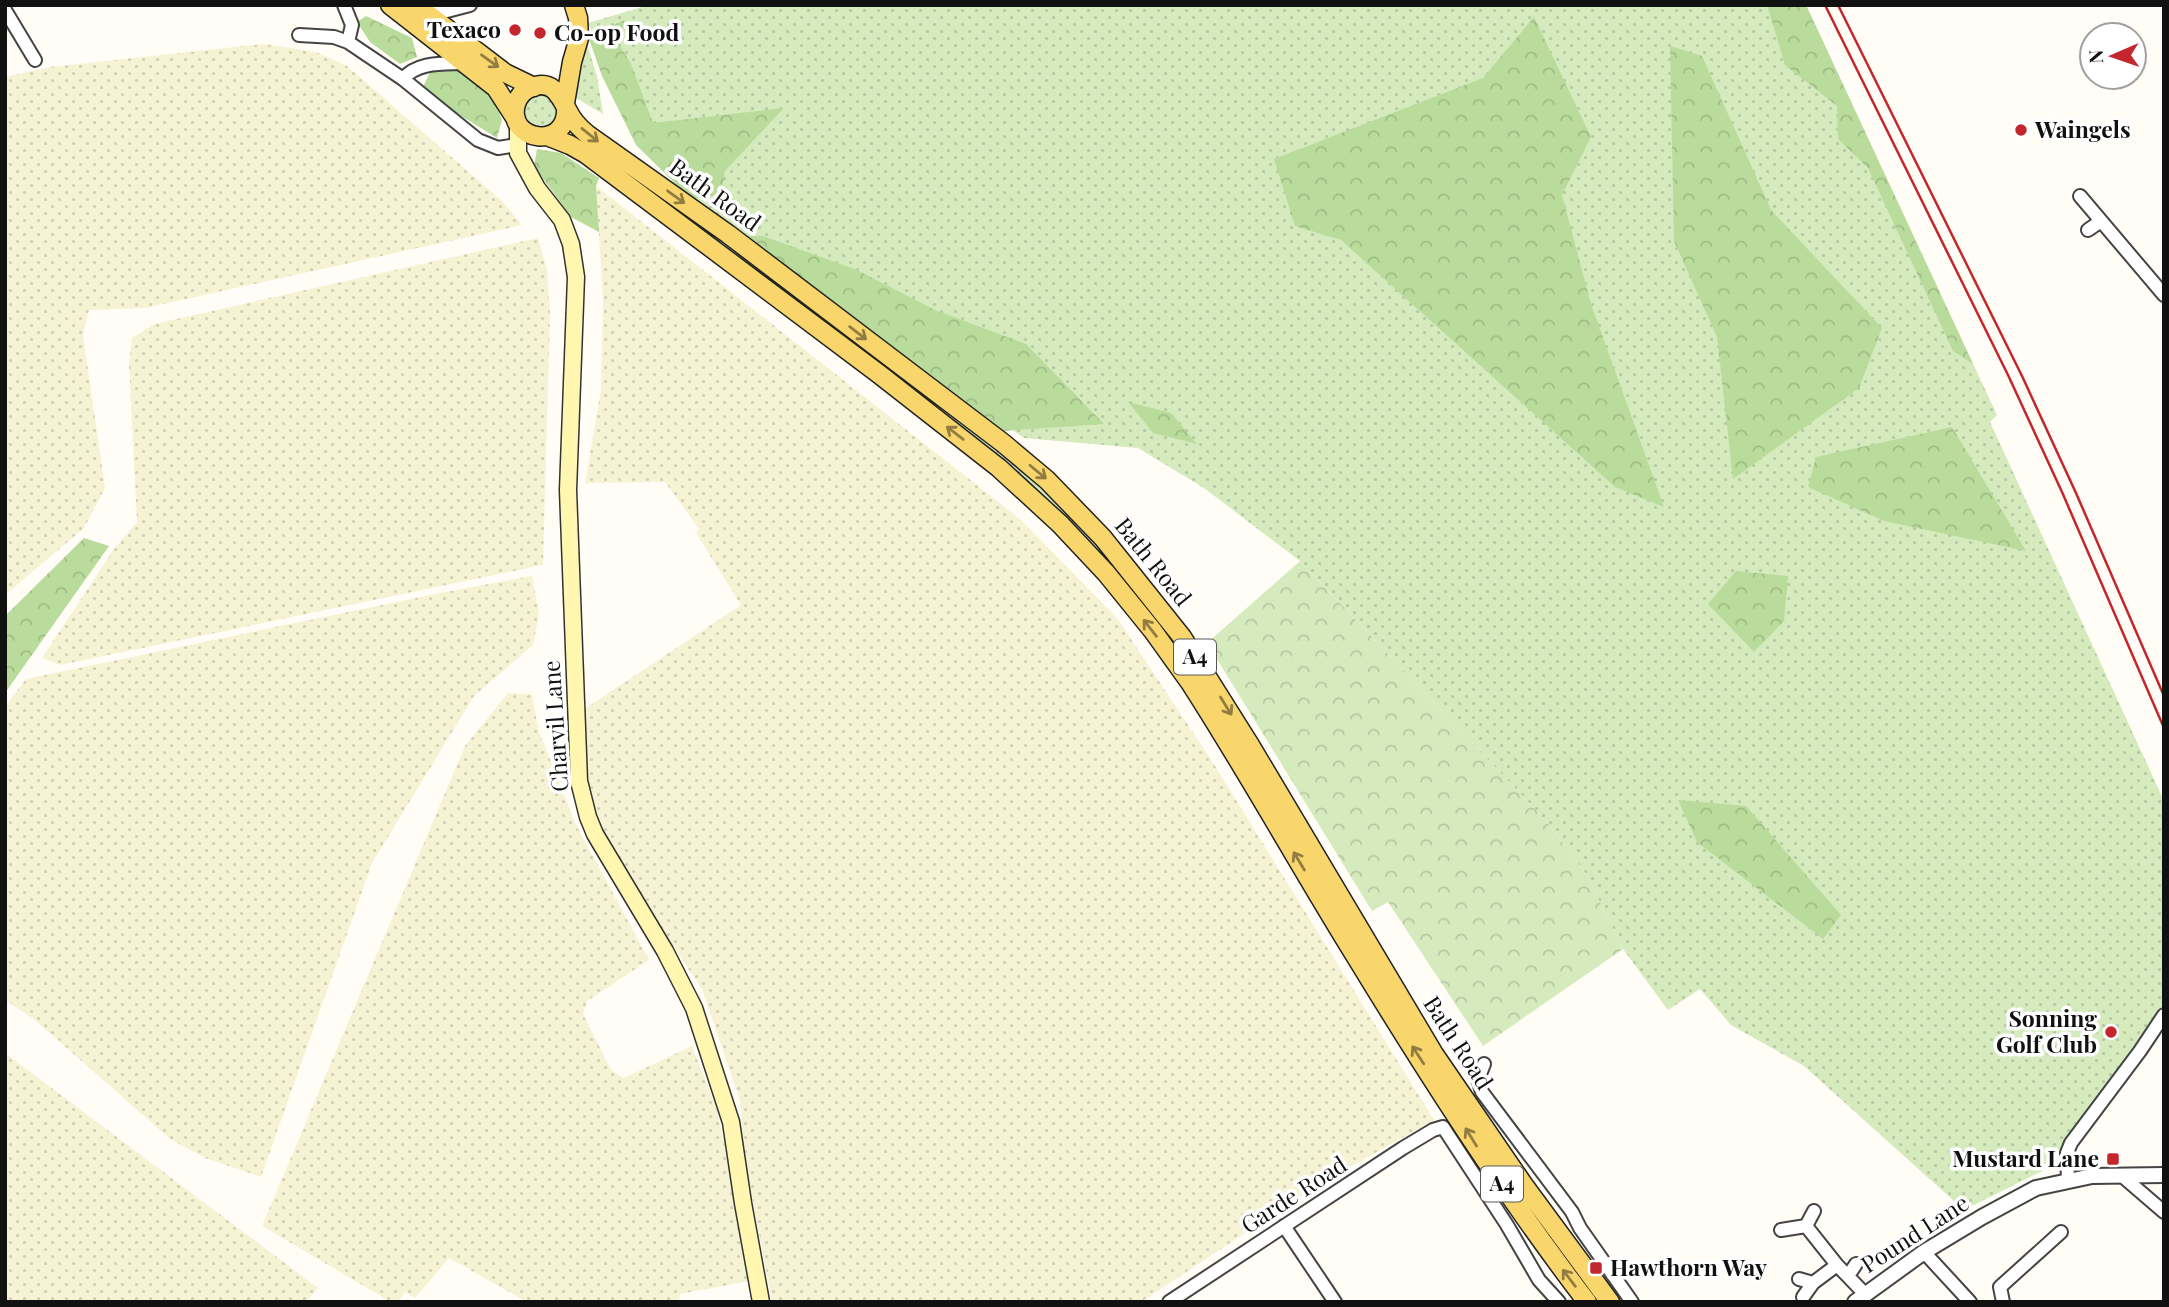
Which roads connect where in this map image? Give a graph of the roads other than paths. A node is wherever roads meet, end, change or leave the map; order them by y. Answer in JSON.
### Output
{"nodes":[{"id":1,"x":344,"y":5,"type":"edge"},
{"id":2,"x":390,"y":5,"type":"edge"},
{"id":3,"x":470,"y":5,"type":"edge"},
{"id":4,"x":574,"y":5,"type":"edge"},
{"id":5,"x":421,"y":9,"type":"edge"},
{"id":6,"x":5,"y":10,"type":"edge"},
{"id":7,"x":299,"y":35,"type":"dead end"},
{"id":8,"x":348,"y":42,"type":"junction"},
{"id":9,"x":35,"y":60,"type":"dead end"},
{"id":10,"x":572,"y":61,"type":"junction"},
{"id":11,"x":464,"y":63,"type":"junction"},
{"id":12,"x":403,"y":79,"type":"junction"},
{"id":13,"x":538,"y":86,"type":"junction"},
{"id":14,"x":565,"y":105,"type":"junction"},
{"id":15,"x":517,"y":122,"type":"junction"},
{"id":16,"x":543,"y":136,"type":"junction"},
{"id":17,"x":517,"y":145,"type":"junction"},
{"id":18,"x":525,"y":166,"type":"junction"},
{"id":19,"x":2080,"y":196,"type":"dead end"},
{"id":20,"x":2101,"y":221,"type":"junction"},
{"id":21,"x":2088,"y":230,"type":"dead end"},
{"id":22,"x":2164,"y":295,"type":"edge"},
{"id":23,"x":2164,"y":1016,"type":"edge"},
{"id":24,"x":1484,"y":1064,"type":"dead end"},
{"id":25,"x":2121,"y":1175,"type":"junction"},
{"id":26,"x":2164,"y":1175,"type":"edge"},
{"id":27,"x":2068,"y":1180,"type":"junction"},
{"id":28,"x":1814,"y":1211,"type":"dead end"},
{"id":29,"x":2164,"y":1212,"type":"edge"},
{"id":30,"x":1284,"y":1226,"type":"junction"},
{"id":31,"x":1806,"y":1226,"type":"junction"},
{"id":32,"x":1580,"y":1228,"type":"junction"},
{"id":33,"x":1781,"y":1230,"type":"dead end"},
{"id":34,"x":2061,"y":1232,"type":"dead end"},
{"id":35,"x":1564,"y":1242,"type":"junction"},
{"id":36,"x":1924,"y":1252,"type":"junction"},
{"id":37,"x":1550,"y":1255,"type":"junction"},
{"id":38,"x":1856,"y":1264,"type":"dead end"},
{"id":39,"x":1837,"y":1265,"type":"junction"},
{"id":40,"x":1848,"y":1276,"type":"junction"},
{"id":41,"x":1799,"y":1279,"type":"dead end"},
{"id":42,"x":1813,"y":1283,"type":"junction"},
{"id":43,"x":1188,"y":1290,"type":"junction"},
{"id":44,"x":1803,"y":1297,"type":"dead end"},
{"id":45,"x":1860,"y":1298,"type":"edge"},
{"id":46,"x":761,"y":1302,"type":"edge"},
{"id":47,"x":1169,"y":1302,"type":"edge"},
{"id":48,"x":1194,"y":1302,"type":"edge"},
{"id":49,"x":1335,"y":1302,"type":"edge"},
{"id":50,"x":1559,"y":1302,"type":"edge"},
{"id":51,"x":1587,"y":1302,"type":"edge"},
{"id":52,"x":1610,"y":1302,"type":"edge"},
{"id":53,"x":1632,"y":1302,"type":"edge"},
{"id":54,"x":1970,"y":1302,"type":"edge"},
{"id":55,"x":2003,"y":1302,"type":"edge"}],
"edges":[{"from":1,"to":8,"type":"street"},
{"from":2,"to":11,"type":"main road","number":"A4"},
{"from":3,"to":5,"type":"street"},
{"from":4,"to":10,"type":"main road"},
{"from":5,"to":13,"type":"main road","number":"A4","one_way":true},
{"from":6,"to":9,"type":"street"},
{"from":7,"to":8,"type":"street"},
{"from":8,"to":12,"type":"street"},
{"from":10,"to":13,"type":"main road"},
{"from":10,"to":14,"type":"main road"},
{"from":11,"to":12,"type":"street"},
{"from":11,"to":15,"type":"main road","number":"A4"},
{"from":12,"to":17,"type":"street"},
{"from":13,"to":14,"type":"main road","name":"Bath Road","number":"A4"},
{"from":13,"to":15,"type":"main road"},
{"from":14,"to":16,"type":"main road"},
{"from":14,"to":35,"type":"main road","name":"Bath Road","number":"A4","one_way":true},
{"from":15,"to":16,"type":"main road","name":"Bath Road","number":"A4"},
{"from":15,"to":17,"type":"main road","name":"Charvil Lane"},
{"from":16,"to":18,"type":"main road"},
{"from":37,"to":16,"type":"main road","name":"Bath Road","number":"A4","one_way":true},
{"from":17,"to":18,"type":"main road","name":"Charvil Lane"},
{"from":18,"to":46,"type":"main road","name":"Charvil Lane"},
{"from":19,"to":20,"type":"street"},
{"from":20,"to":21,"type":"street"},
{"from":20,"to":22,"type":"street"},
{"from":23,"to":27,"type":"street"},
{"from":24,"to":32,"type":"street"},
{"from":25,"to":26,"type":"street","name":"Pound Lane"},
{"from":25,"to":27,"type":"street","name":"Pound Lane"},
{"from":25,"to":29,"type":"street"},
{"from":27,"to":36,"type":"street","name":"Pound Lane"},
{"from":28,"to":31,"type":"street"},
{"from":30,"to":43,"type":"street","name":"Garde Road"},
{"from":30,"to":49,"type":"street"},
{"from":30,"to":50,"type":"street","name":"Garde Road"},
{"from":31,"to":33,"type":"street"},
{"from":31,"to":39,"type":"street"},
{"from":32,"to":35,"type":"street"},
{"from":32,"to":53,"type":"street"},
{"from":34,"to":55,"type":"street"},
{"from":35,"to":37,"type":"main road"},
{"from":35,"to":52,"type":"main road","name":"Bath Road","number":"A4"},
{"from":36,"to":45,"type":"street","name":"Pound Lane"},
{"from":36,"to":54,"type":"street"},
{"from":51,"to":37,"type":"main road","name":"Bath Road","number":"A4","one_way":true},
{"from":38,"to":40,"type":"street"},
{"from":39,"to":40,"type":"street"},
{"from":39,"to":42,"type":"street"},
{"from":40,"to":45,"type":"street"},
{"from":41,"to":42,"type":"street"},
{"from":42,"to":44,"type":"street"},
{"from":43,"to":47,"type":"street","name":"Garde Road"},
{"from":43,"to":48,"type":"street"}]}
